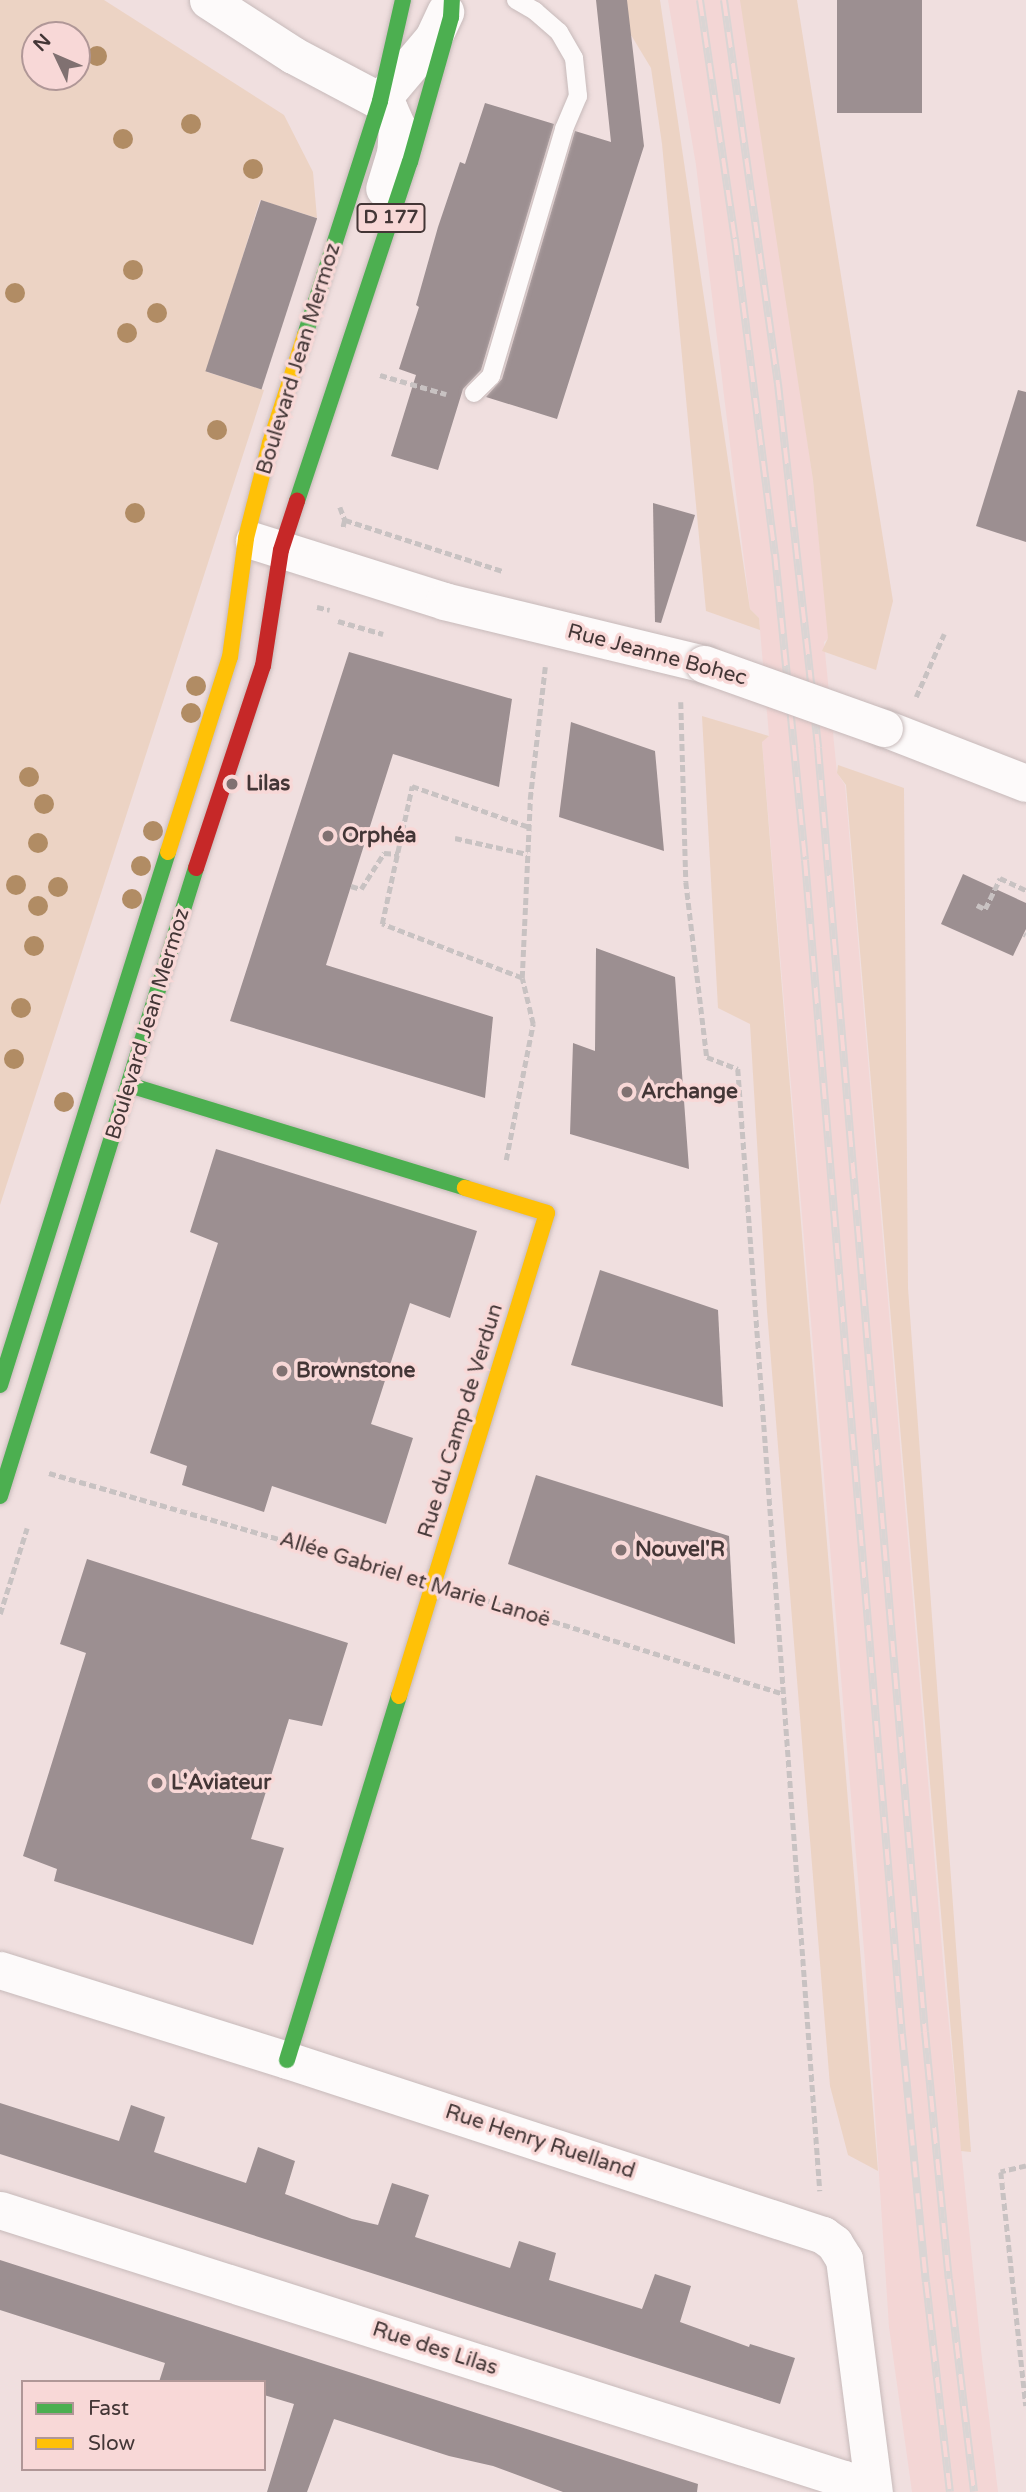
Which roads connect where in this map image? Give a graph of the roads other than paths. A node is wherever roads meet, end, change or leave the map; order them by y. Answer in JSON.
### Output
{"nodes":[{"id":1,"x":208,"y":0,"type":"edge"},
{"id":2,"x":403,"y":0,"type":"edge"},
{"id":3,"x":450,"y":0,"type":"edge"},
{"id":4,"x":516,"y":0,"type":"edge"},
{"id":5,"x":380,"y":101,"type":"junction"},
{"id":6,"x":358,"y":357,"type":"junction"},
{"id":7,"x":474,"y":393,"type":"road end"},
{"id":8,"x":246,"y":538,"type":"junction"},
{"id":9,"x":281,"y":550,"type":"junction"},
{"id":10,"x":1026,"y":783,"type":"edge"},
{"id":11,"x":129,"y":1085,"type":"junction"},
{"id":12,"x":0,"y":1385,"type":"edge"},
{"id":13,"x":0,"y":1496,"type":"edge"},
{"id":14,"x":0,"y":1970,"type":"edge"},
{"id":15,"x":287,"y":2060,"type":"junction"},
{"id":16,"x":0,"y":2210,"type":"edge"},
{"id":17,"x":868,"y":2492,"type":"edge"},
{"id":18,"x":874,"y":2492,"type":"edge"}],
"edges":[{"from":1,"to":5,"type":"street"},
{"from":2,"to":5,"type":"main road","name":"Boulevard Jean Mermoz","number":"D 177"},
{"from":3,"to":5,"type":"street","name":"Boulevard Jean Mermoz"},
{"from":3,"to":6,"type":"main road","name":"Boulevard Jean Mermoz","number":"D 177"},
{"from":4,"to":7,"type":"lane"},
{"from":5,"to":6,"type":"street","name":"Boulevard Jean Mermoz"},
{"from":5,"to":8,"type":"main road","name":"Boulevard Jean Mermoz","number":"D 177"},
{"from":6,"to":9,"type":"main road","name":"Boulevard Jean Mermoz"},
{"from":8,"to":9,"type":"street"},
{"from":8,"to":12,"type":"main road","name":"Boulevard Jean Mermoz"},
{"from":9,"to":10,"type":"street","name":"Rue Jeanne Bohec","bridge":true},
{"from":9,"to":11,"type":"main road","name":"Boulevard Jean Mermoz"},
{"from":11,"to":13,"type":"main road","name":"Boulevard Jean Mermoz"},
{"from":11,"to":15,"type":"main road","name":"Rue du Camp de Verdun"},
{"from":14,"to":15,"type":"street","name":"Rue Henry Ruelland"},
{"from":15,"to":18,"type":"street","name":"Rue Henry Ruelland"},
{"from":16,"to":17,"type":"street","name":"Rue des Lilas"}]}
